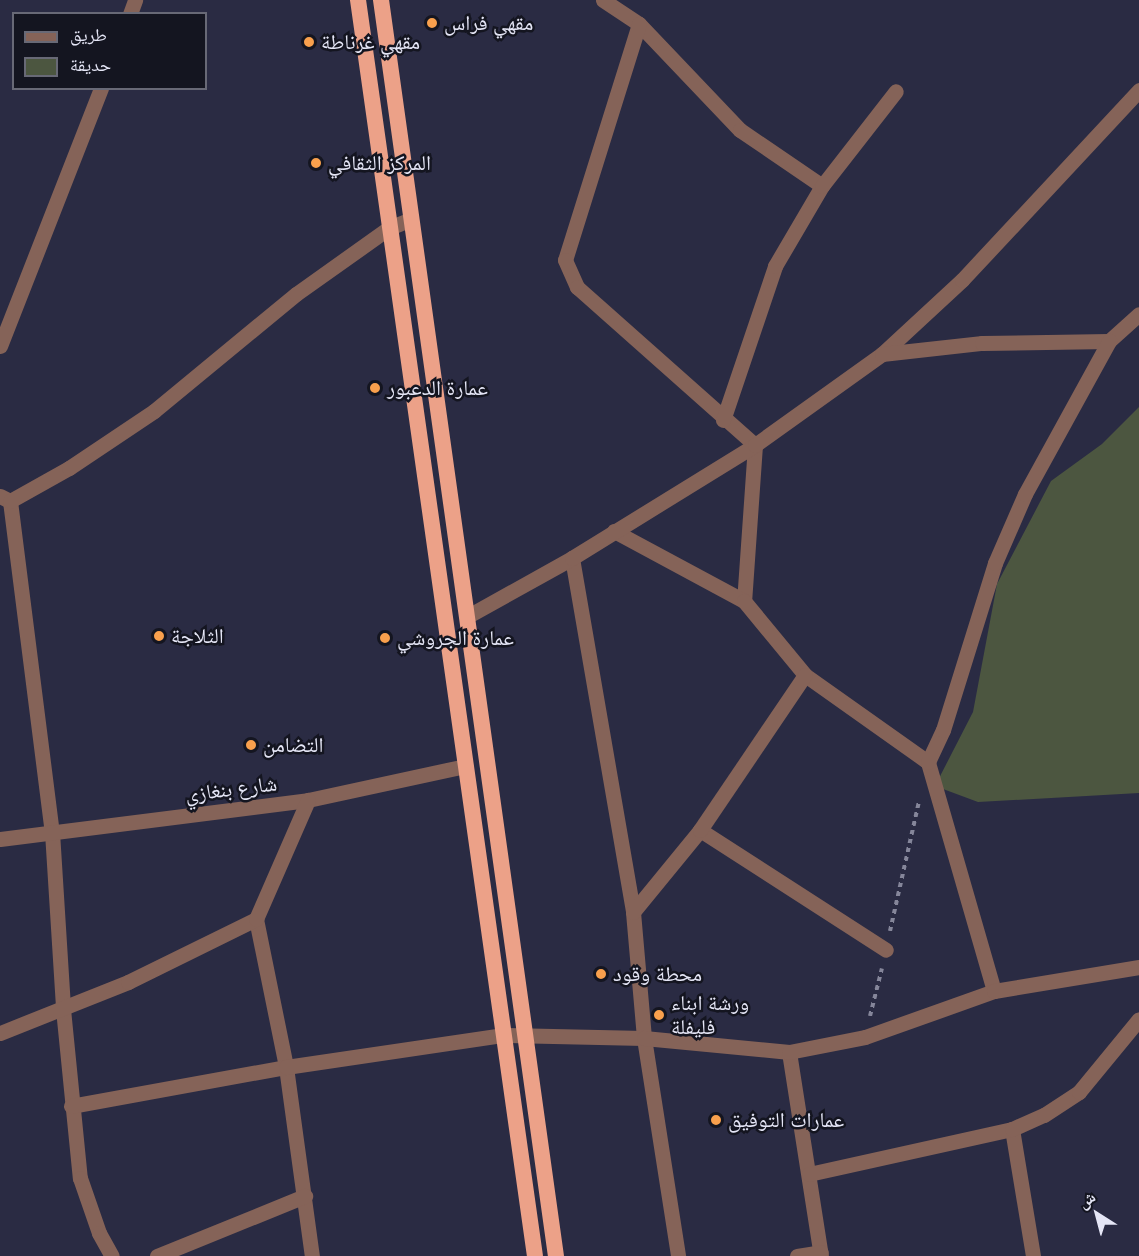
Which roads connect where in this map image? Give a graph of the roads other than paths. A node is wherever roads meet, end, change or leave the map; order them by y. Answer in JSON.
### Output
{"nodes":[{"id":1,"x":358,"y":0,"type":"edge"},
{"id":2,"x":381,"y":0,"type":"edge"},
{"id":3,"x":603,"y":0,"type":"edge"},
{"id":4,"x":639,"y":24,"type":"junction"},
{"id":5,"x":100,"y":90,"type":"edge"},
{"id":6,"x":1139,"y":90,"type":"edge"},
{"id":7,"x":896,"y":91,"type":"dead end"},
{"id":8,"x":822,"y":186,"type":"junction"},
{"id":9,"x":409,"y":220,"type":"junction"},
{"id":10,"x":389,"y":228,"type":"junction"},
{"id":11,"x":1139,"y":314,"type":"edge"},
{"id":12,"x":1108,"y":341,"type":"junction"},
{"id":13,"x":0,"y":346,"type":"edge"},
{"id":14,"x":882,"y":354,"type":"junction"},
{"id":15,"x":723,"y":420,"type":"junction"},
{"id":16,"x":755,"y":445,"type":"junction"},
{"id":17,"x":5,"y":499,"type":"edge"},
{"id":18,"x":614,"y":531,"type":"junction"},
{"id":19,"x":572,"y":558,"type":"junction"},
{"id":20,"x":744,"y":601,"type":"junction"},
{"id":21,"x":468,"y":616,"type":"junction"},
{"id":22,"x":805,"y":675,"type":"junction"},
{"id":23,"x":928,"y":762,"type":"junction"},
{"id":24,"x":465,"y":766,"type":"junction"},
{"id":25,"x":308,"y":800,"type":"junction"},
{"id":26,"x":700,"y":830,"type":"junction"},
{"id":27,"x":52,"y":832,"type":"junction"},
{"id":28,"x":0,"y":839,"type":"edge"},
{"id":29,"x":633,"y":912,"type":"junction"},
{"id":30,"x":255,"y":920,"type":"junction"},
{"id":31,"x":886,"y":950,"type":"road end"},
{"id":32,"x":1139,"y":967,"type":"edge"},
{"id":33,"x":994,"y":991,"type":"junction"},
{"id":34,"x":63,"y":1009,"type":"junction"},
{"id":35,"x":1139,"y":1019,"type":"edge"},
{"id":36,"x":0,"y":1033,"type":"edge"},
{"id":37,"x":524,"y":1034,"type":"junction"},
{"id":38,"x":504,"y":1035,"type":"junction"},
{"id":39,"x":644,"y":1038,"type":"junction"},
{"id":40,"x":789,"y":1052,"type":"junction"},
{"id":41,"x":286,"y":1067,"type":"junction"},
{"id":42,"x":71,"y":1106,"type":"junction"},
{"id":43,"x":1012,"y":1129,"type":"junction"},
{"id":44,"x":809,"y":1174,"type":"junction"},
{"id":45,"x":305,"y":1196,"type":"junction"},
{"id":46,"x":821,"y":1254,"type":"edge"},
{"id":47,"x":112,"y":1256,"type":"edge"},
{"id":48,"x":157,"y":1256,"type":"edge"},
{"id":49,"x":312,"y":1256,"type":"edge"},
{"id":50,"x":535,"y":1256,"type":"edge"},
{"id":51,"x":556,"y":1256,"type":"edge"},
{"id":52,"x":678,"y":1256,"type":"edge"},
{"id":53,"x":797,"y":1256,"type":"edge"},
{"id":54,"x":1033,"y":1256,"type":"edge"}],
"edges":[{"from":1,"to":10,"type":"highway"},
{"from":2,"to":9,"type":"highway"},
{"from":3,"to":4,"type":"street"},
{"from":4,"to":8,"type":"street"},
{"from":4,"to":15,"type":"street"},
{"from":5,"to":13,"type":"street"},
{"from":6,"to":14,"type":"street"},
{"from":7,"to":8,"type":"street"},
{"from":8,"to":15,"type":"street"},
{"from":9,"to":10,"type":"street"},
{"from":9,"to":21,"type":"highway"},
{"from":10,"to":17,"type":"street"},
{"from":10,"to":24,"type":"highway"},
{"from":11,"to":12,"type":"street"},
{"from":12,"to":14,"type":"street"},
{"from":12,"to":23,"type":"street"},
{"from":14,"to":16,"type":"street"},
{"from":15,"to":16,"type":"street"},
{"from":16,"to":18,"type":"street"},
{"from":16,"to":20,"type":"street"},
{"from":17,"to":27,"type":"street"},
{"from":18,"to":19,"type":"street"},
{"from":18,"to":20,"type":"street"},
{"from":19,"to":21,"type":"street"},
{"from":19,"to":29,"type":"street"},
{"from":20,"to":22,"type":"street"},
{"from":21,"to":37,"type":"highway"},
{"from":22,"to":23,"type":"street"},
{"from":22,"to":26,"type":"street"},
{"from":23,"to":33,"type":"street"},
{"from":24,"to":25,"type":"street","name":"شارع بنغازي"},
{"from":24,"to":38,"type":"highway"},
{"from":25,"to":27,"type":"street","name":"شارع بنغازي"},
{"from":25,"to":30,"type":"street"},
{"from":26,"to":29,"type":"street"},
{"from":26,"to":31,"type":"street"},
{"from":27,"to":28,"type":"street","name":"شارع بنغازي"},
{"from":27,"to":34,"type":"street"},
{"from":29,"to":39,"type":"street"},
{"from":30,"to":34,"type":"street"},
{"from":30,"to":41,"type":"street"},
{"from":32,"to":33,"type":"street"},
{"from":33,"to":40,"type":"street"},
{"from":34,"to":36,"type":"street"},
{"from":34,"to":42,"type":"street"},
{"from":35,"to":43,"type":"street"},
{"from":37,"to":38,"type":"street"},
{"from":37,"to":39,"type":"street"},
{"from":37,"to":51,"type":"highway"},
{"from":38,"to":41,"type":"street"},
{"from":38,"to":50,"type":"highway"},
{"from":39,"to":40,"type":"street"},
{"from":39,"to":52,"type":"street"},
{"from":40,"to":44,"type":"street"},
{"from":41,"to":42,"type":"street"},
{"from":41,"to":45,"type":"street"},
{"from":42,"to":47,"type":"street"},
{"from":43,"to":44,"type":"street"},
{"from":43,"to":54,"type":"street"},
{"from":44,"to":46,"type":"street"},
{"from":45,"to":48,"type":"street"},
{"from":45,"to":49,"type":"street"},
{"from":46,"to":53,"type":"street"}]}
